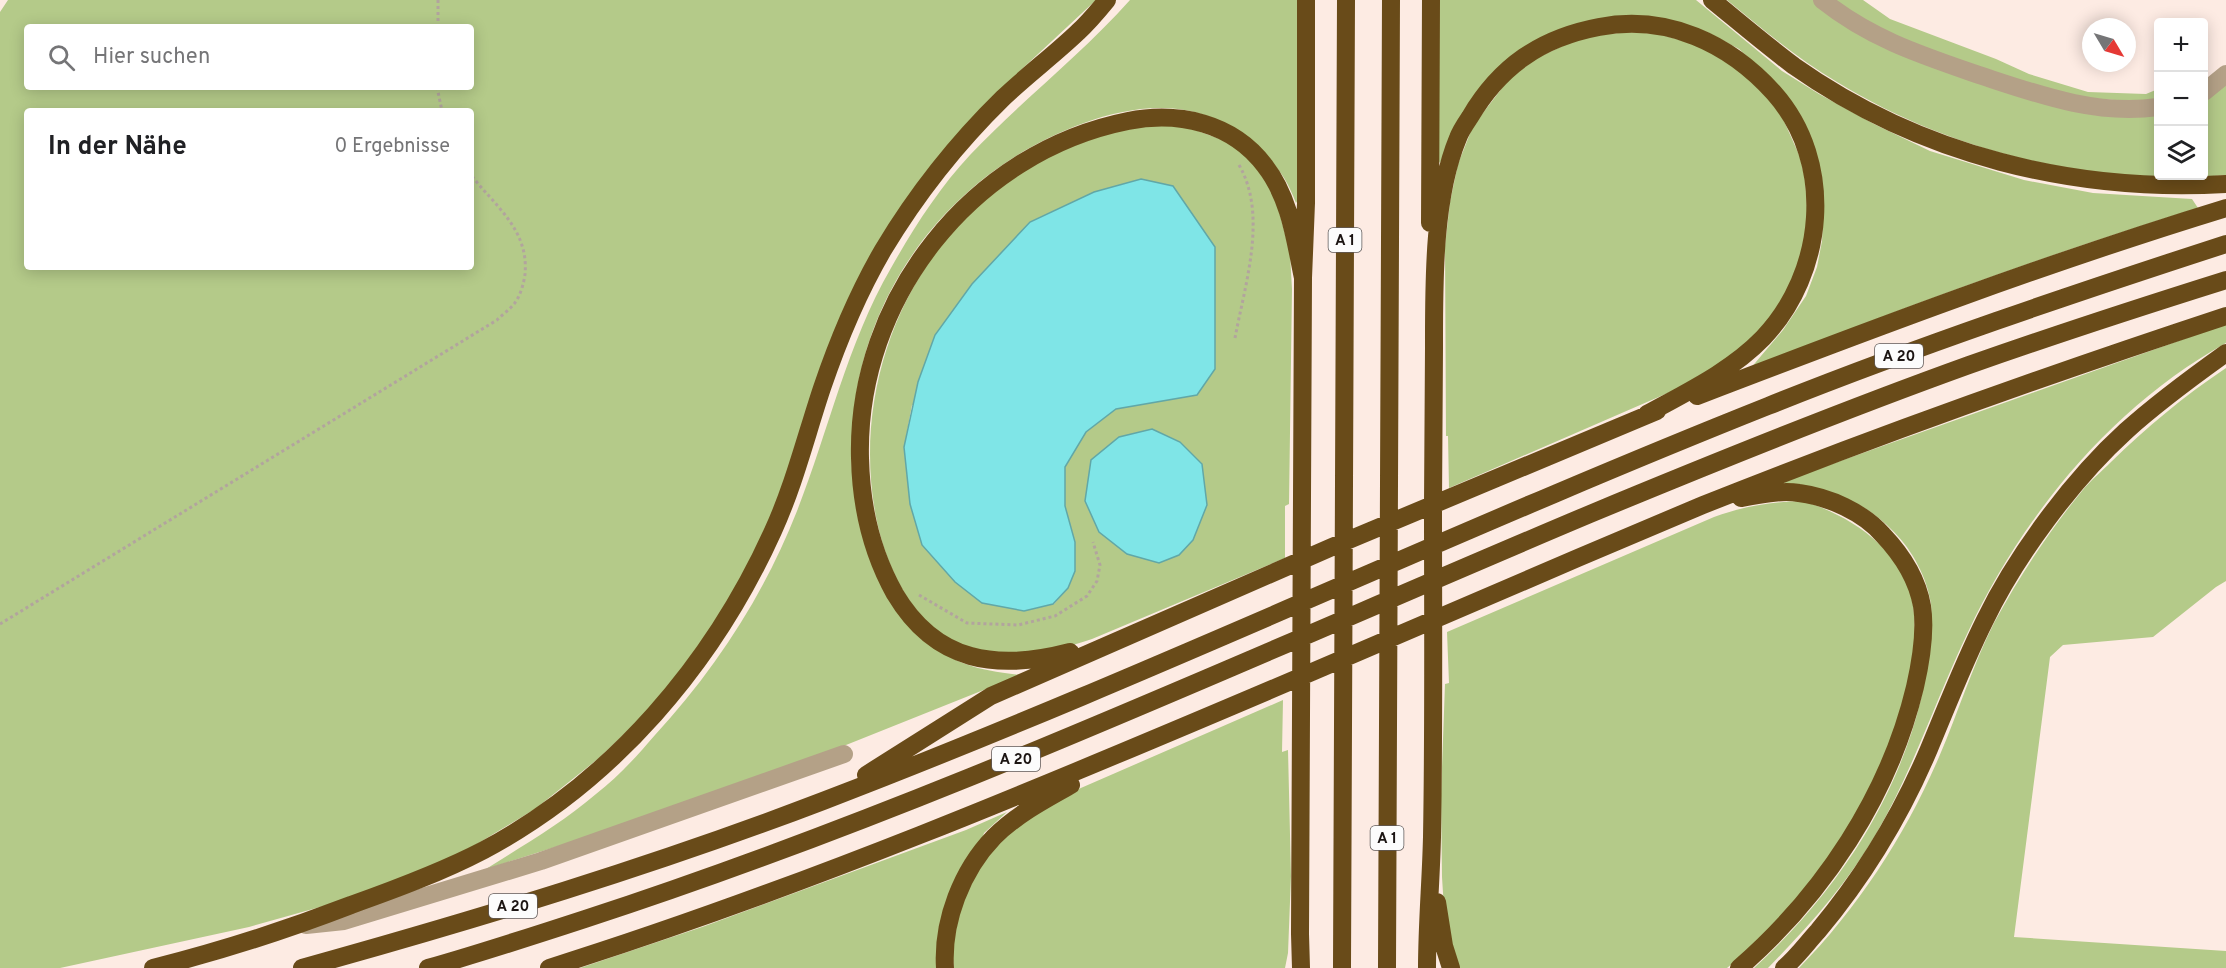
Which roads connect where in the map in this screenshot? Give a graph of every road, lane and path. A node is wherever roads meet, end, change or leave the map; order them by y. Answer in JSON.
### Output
{"nodes":[{"id":1,"x":438,"y":0,"type":"edge"},
{"id":2,"x":1107,"y":0,"type":"edge"},
{"id":3,"x":1306,"y":0,"type":"edge"},
{"id":4,"x":1346,"y":0,"type":"edge"},
{"id":5,"x":1391,"y":0,"type":"edge"},
{"id":6,"x":1431,"y":0,"type":"edge"},
{"id":7,"x":1712,"y":0,"type":"edge"},
{"id":8,"x":1822,"y":0,"type":"edge"},
{"id":9,"x":438,"y":24,"type":"edge"},
{"id":10,"x":2226,"y":74,"type":"edge"},
{"id":11,"x":2208,"y":89,"type":"edge"},
{"id":12,"x":438,"y":90,"type":"edge"},
{"id":13,"x":441,"y":108,"type":"edge"},
{"id":14,"x":2154,"y":108,"type":"edge"},
{"id":15,"x":1237,"y":162,"type":"dead end"},
{"id":16,"x":474,"y":179,"type":"edge"},
{"id":17,"x":2226,"y":184,"type":"edge"},
{"id":18,"x":2226,"y":208,"type":"edge"},
{"id":19,"x":2226,"y":244,"type":"edge"},
{"id":20,"x":1434,"y":276,"type":"junction"},
{"id":21,"x":1303,"y":278,"type":"junction"},
{"id":22,"x":2226,"y":280,"type":"edge"},
{"id":23,"x":2226,"y":316,"type":"edge"},
{"id":24,"x":1235,"y":338,"type":"dead end"},
{"id":25,"x":2226,"y":353,"type":"edge"},
{"id":26,"x":1647,"y":414,"type":"junction"},
{"id":27,"x":1703,"y":505,"type":"junction"},
{"id":28,"x":1093,"y":542,"type":"dead end"},
{"id":29,"x":915,"y":591,"type":"dead end"},
{"id":30,"x":0,"y":624,"type":"edge"},
{"id":31,"x":1125,"y":636,"type":"junction"},
{"id":32,"x":1129,"y":750,"type":"junction"},
{"id":33,"x":844,"y":754,"type":"dead end"},
{"id":34,"x":826,"y":800,"type":"junction"},
{"id":35,"x":1432,"y":841,"type":"junction"},
{"id":36,"x":295,"y":927,"type":"junction"},
{"id":37,"x":1300,"y":934,"type":"junction"},
{"id":38,"x":153,"y":968,"type":"edge"},
{"id":39,"x":302,"y":968,"type":"edge"},
{"id":40,"x":428,"y":968,"type":"edge"},
{"id":41,"x":549,"y":968,"type":"edge"},
{"id":42,"x":945,"y":968,"type":"edge"},
{"id":43,"x":1292,"y":968,"type":"edge"},
{"id":44,"x":1301,"y":968,"type":"edge"},
{"id":45,"x":1342,"y":968,"type":"edge"},
{"id":46,"x":1387,"y":968,"type":"edge"},
{"id":47,"x":1427,"y":968,"type":"edge"},
{"id":48,"x":1451,"y":968,"type":"edge"},
{"id":49,"x":1739,"y":968,"type":"edge"},
{"id":50,"x":1784,"y":968,"type":"edge"}],
"edges":[{"from":1,"to":9,"type":"path"},
{"from":2,"to":36,"type":"highway"},
{"from":3,"to":21,"type":"highway"},
{"from":4,"to":45,"type":"highway","number":"A 1"},
{"from":5,"to":46,"type":"highway","number":"A 1"},
{"from":6,"to":20,"type":"highway"},
{"from":7,"to":17,"type":"highway"},
{"from":8,"to":14,"type":"street"},
{"from":10,"to":11,"type":"street"},
{"from":12,"to":13,"type":"path"},
{"from":15,"to":24,"type":"path"},
{"from":16,"to":30,"type":"path"},
{"from":18,"to":26,"type":"highway"},
{"from":19,"to":34,"type":"highway","number":"A 20"},
{"from":20,"to":26,"type":"highway"},
{"from":20,"to":35,"type":"highway"},
{"from":21,"to":31,"type":"highway"},
{"from":21,"to":37,"type":"highway"},
{"from":22,"to":40,"type":"highway","number":"A 20"},
{"from":23,"to":27,"type":"highway"},
{"from":25,"to":50,"type":"highway"},
{"from":26,"to":31,"type":"highway"},
{"from":27,"to":32,"type":"highway"},
{"from":27,"to":49,"type":"highway"},
{"from":28,"to":29,"type":"path"},
{"from":31,"to":34,"type":"highway"},
{"from":32,"to":41,"type":"highway"},
{"from":32,"to":42,"type":"highway"},
{"from":33,"to":36,"type":"street"},
{"from":34,"to":39,"type":"highway","number":"A 20"},
{"from":35,"to":47,"type":"highway"},
{"from":35,"to":48,"type":"highway"},
{"from":36,"to":38,"type":"highway"},
{"from":37,"to":43,"type":"highway"},
{"from":37,"to":44,"type":"highway"}]}
